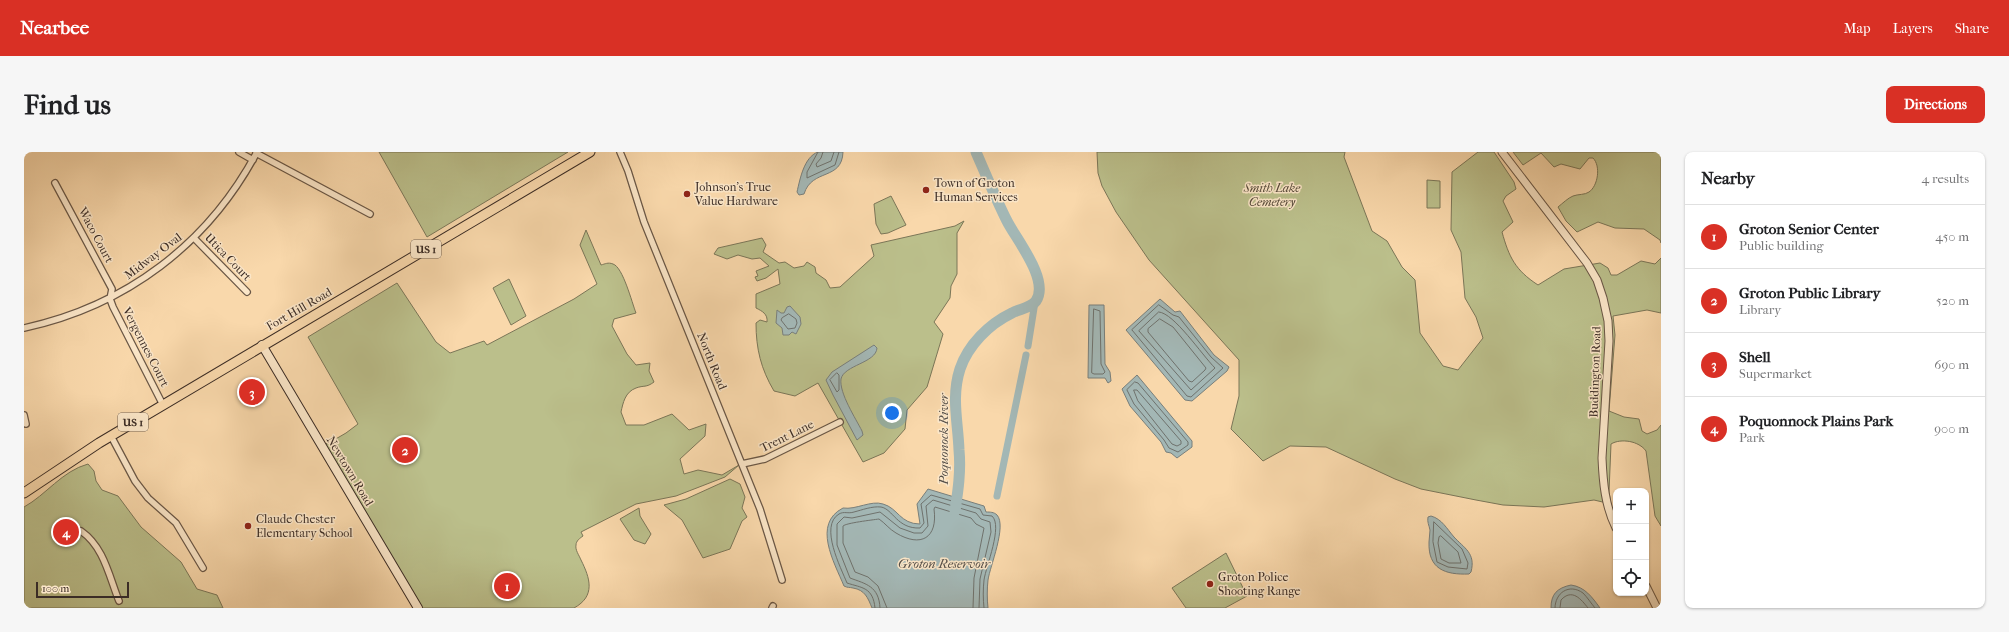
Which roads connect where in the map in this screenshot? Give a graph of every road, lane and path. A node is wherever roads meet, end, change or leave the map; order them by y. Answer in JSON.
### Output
{"nodes":[{"id":1,"x":239,"y":152,"type":"edge"},
{"id":2,"x":590,"y":152,"type":"edge"},
{"id":3,"x":620,"y":152,"type":"edge"},
{"id":4,"x":1502,"y":152,"type":"edge"},
{"id":5,"x":257,"y":153,"type":"edge"},
{"id":6,"x":253,"y":160,"type":"junction"},
{"id":7,"x":55,"y":183,"type":"dead end"},
{"id":8,"x":370,"y":214,"type":"dead end"},
{"id":9,"x":194,"y":238,"type":"junction"},
{"id":10,"x":247,"y":292,"type":"dead end"},
{"id":11,"x":110,"y":299,"type":"junction"},
{"id":12,"x":24,"y":328,"type":"edge"},
{"id":13,"x":262,"y":345,"type":"junction"},
{"id":14,"x":163,"y":405,"type":"junction"},
{"id":15,"x":24,"y":415,"type":"edge"},
{"id":16,"x":840,"y":422,"type":"dead end"},
{"id":17,"x":26,"y":424,"type":"dead end"},
{"id":18,"x":110,"y":436,"type":"junction"},
{"id":19,"x":742,"y":464,"type":"junction"},
{"id":20,"x":24,"y":493,"type":"edge"},
{"id":21,"x":1615,"y":524,"type":"edge"},
{"id":22,"x":81,"y":531,"type":"dead end"},
{"id":23,"x":203,"y":568,"type":"dead end"},
{"id":24,"x":782,"y":580,"type":"dead end"},
{"id":25,"x":1649,"y":592,"type":"edge"},
{"id":26,"x":119,"y":601,"type":"dead end"},
{"id":27,"x":418,"y":608,"type":"edge"},
{"id":28,"x":1658,"y":608,"type":"edge"}],
"edges":[{"from":1,"to":6,"type":"street"},
{"from":2,"to":13,"type":"main road","name":"Fort Hill Road","number":"US 1"},
{"from":3,"to":19,"type":"street","name":"North Road"},
{"from":4,"to":21,"type":"street","name":"Buddington Road"},
{"from":5,"to":6,"type":"street","name":"Midway Oval"},
{"from":5,"to":8,"type":"street"},
{"from":6,"to":9,"type":"street","name":"Midway Oval"},
{"from":7,"to":11,"type":"street","name":"Waco Court"},
{"from":9,"to":10,"type":"street","name":"Utica Court"},
{"from":9,"to":11,"type":"street","name":"Midway Oval"},
{"from":11,"to":12,"type":"street","name":"Midway Oval"},
{"from":11,"to":14,"type":"street","name":"Vergennes Court"},
{"from":13,"to":14,"type":"main road","name":"Fort Hill Road","number":"US 1"},
{"from":13,"to":27,"type":"main road","name":"Newtown Road"},
{"from":14,"to":18,"type":"main road","name":"Fort Hill Road","number":"US 1"},
{"from":15,"to":17,"type":"street"},
{"from":16,"to":19,"type":"street","name":"Trent Lane"},
{"from":18,"to":20,"type":"main road","name":"Fort Hill Road","number":"US 1"},
{"from":18,"to":23,"type":"street"},
{"from":19,"to":24,"type":"street","name":"North Road"},
{"from":22,"to":26,"type":"street"},
{"from":25,"to":28,"type":"street"}]}
